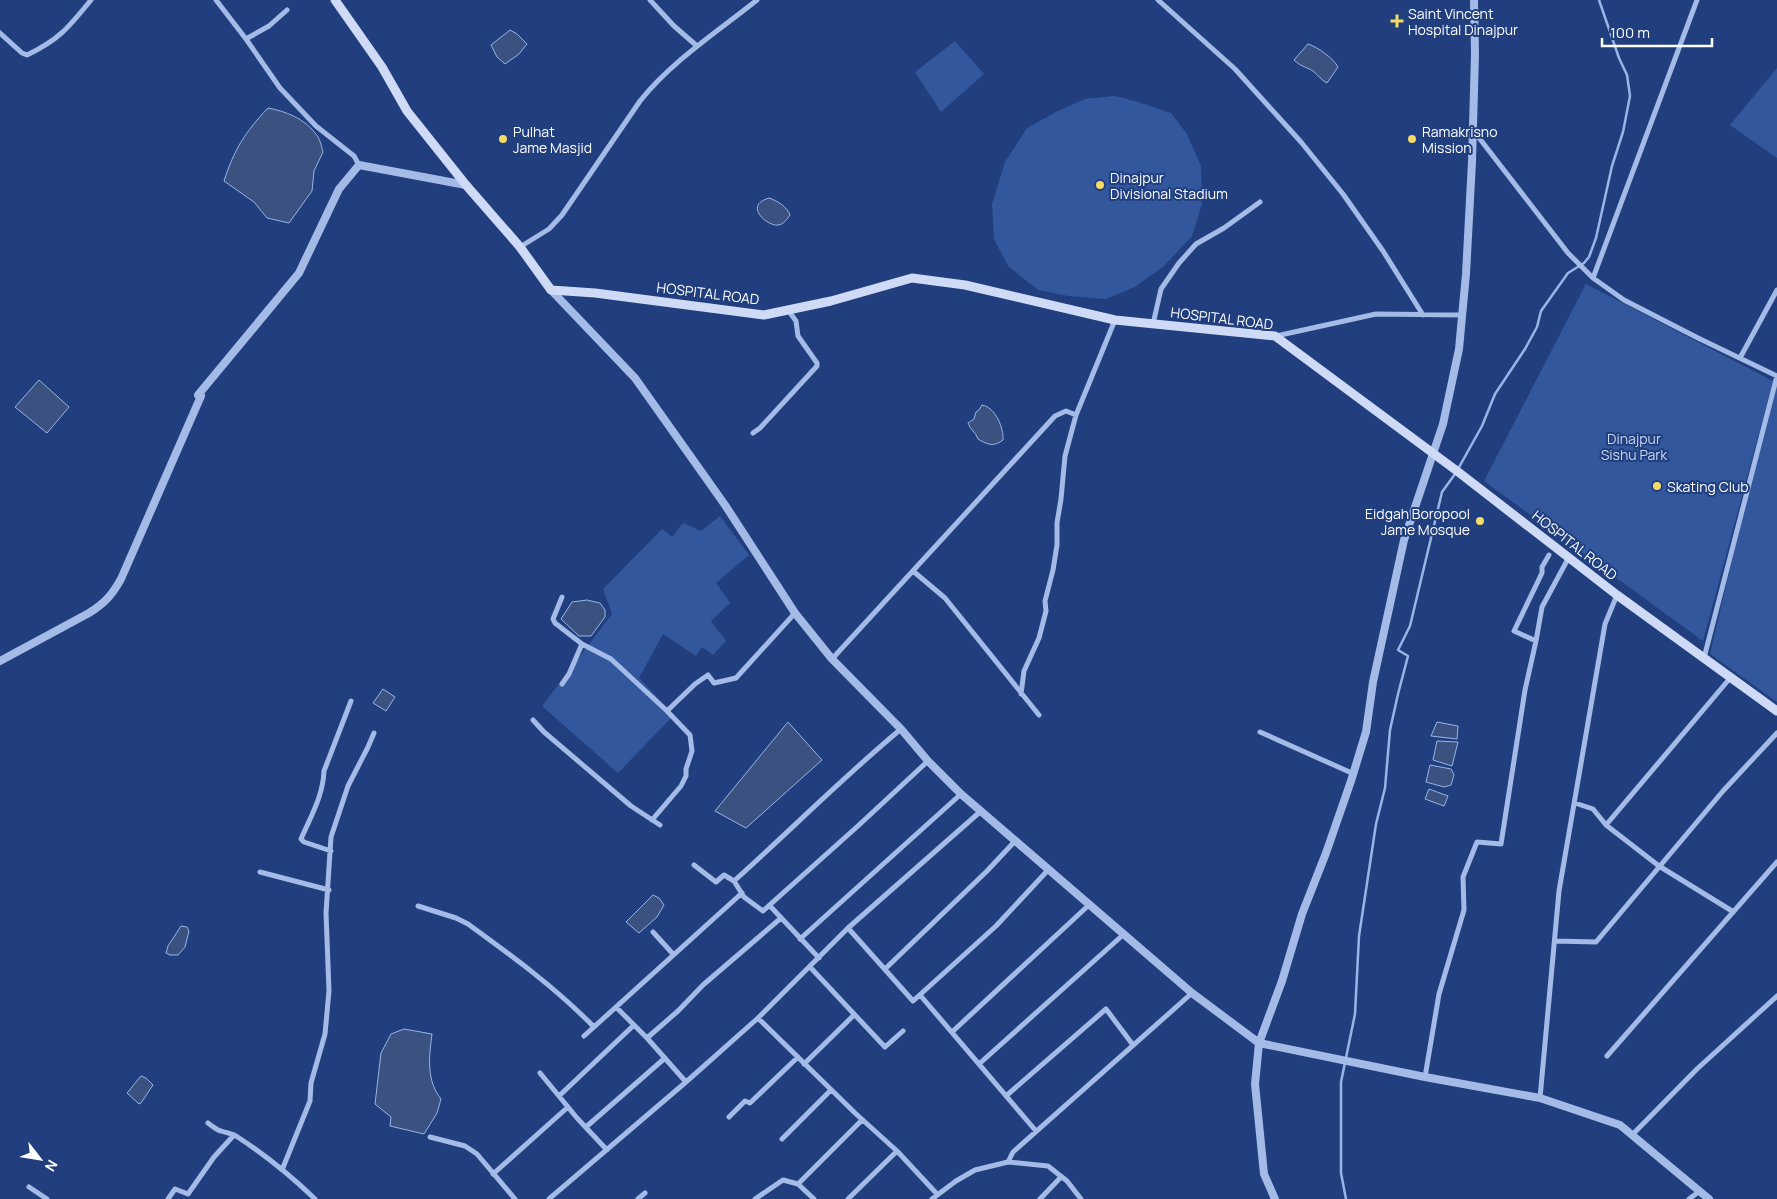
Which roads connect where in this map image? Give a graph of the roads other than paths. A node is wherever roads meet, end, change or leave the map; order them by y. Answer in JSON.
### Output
{"nodes":[{"id":1,"x":91,"y":0,"type":"edge"},
{"id":2,"x":216,"y":0,"type":"edge"},
{"id":3,"x":335,"y":0,"type":"edge"},
{"id":4,"x":650,"y":0,"type":"edge"},
{"id":5,"x":757,"y":0,"type":"edge"},
{"id":6,"x":1158,"y":0,"type":"edge"},
{"id":7,"x":1474,"y":0,"type":"edge"},
{"id":8,"x":1697,"y":0,"type":"edge"},
{"id":9,"x":287,"y":10,"type":"dead end"},
{"id":10,"x":0,"y":33,"type":"edge"},
{"id":11,"x":246,"y":39,"type":"junction"},
{"id":12,"x":697,"y":46,"type":"junction"},
{"id":13,"x":1473,"y":130,"type":"junction"},
{"id":14,"x":359,"y":165,"type":"junction"},
{"id":15,"x":466,"y":185,"type":"junction"},
{"id":16,"x":1260,"y":202,"type":"dead end"},
{"id":17,"x":520,"y":247,"type":"junction"},
{"id":18,"x":1593,"y":278,"type":"junction"},
{"id":19,"x":551,"y":290,"type":"junction"},
{"id":20,"x":1777,"y":290,"type":"edge"},
{"id":21,"x":788,"y":310,"type":"junction"},
{"id":22,"x":1423,"y":314,"type":"junction"},
{"id":23,"x":1462,"y":315,"type":"junction"},
{"id":24,"x":1115,"y":320,"type":"junction"},
{"id":25,"x":1153,"y":324,"type":"junction"},
{"id":26,"x":1275,"y":336,"type":"junction"},
{"id":27,"x":1740,"y":358,"type":"junction"},
{"id":28,"x":1777,"y":376,"type":"edge"},
{"id":29,"x":1076,"y":415,"type":"junction"},
{"id":30,"x":753,"y":433,"type":"dead end"},
{"id":31,"x":1433,"y":454,"type":"junction"},
{"id":32,"x":1549,"y":556,"type":"dead end"},
{"id":33,"x":1569,"y":557,"type":"junction"},
{"id":34,"x":913,"y":571,"type":"junction"},
{"id":35,"x":1617,"y":595,"type":"junction"},
{"id":36,"x":562,"y":597,"type":"dead end"},
{"id":37,"x":795,"y":613,"type":"junction"},
{"id":38,"x":1536,"y":641,"type":"junction"},
{"id":39,"x":582,"y":644,"type":"junction"},
{"id":40,"x":1704,"y":658,"type":"junction"},
{"id":41,"x":832,"y":659,"type":"junction"},
{"id":42,"x":0,"y":661,"type":"edge"},
{"id":43,"x":1731,"y":677,"type":"junction"},
{"id":44,"x":562,"y":684,"type":"dead end"},
{"id":45,"x":1022,"y":694,"type":"junction"},
{"id":46,"x":351,"y":701,"type":"dead end"},
{"id":47,"x":667,"y":711,"type":"junction"},
{"id":48,"x":1777,"y":712,"type":"edge"},
{"id":49,"x":1040,"y":715,"type":"dead end"},
{"id":50,"x":533,"y":720,"type":"dead end"},
{"id":51,"x":901,"y":729,"type":"junction"},
{"id":52,"x":1260,"y":732,"type":"dead end"},
{"id":53,"x":374,"y":733,"type":"dead end"},
{"id":54,"x":1777,"y":733,"type":"edge"},
{"id":55,"x":928,"y":761,"type":"junction"},
{"id":56,"x":1354,"y":774,"type":"junction"},
{"id":57,"x":961,"y":794,"type":"junction"},
{"id":58,"x":1575,"y":803,"type":"junction"},
{"id":59,"x":982,"y":811,"type":"junction"},
{"id":60,"x":652,"y":820,"type":"junction"},
{"id":61,"x":1606,"y":825,"type":"junction"},
{"id":62,"x":660,"y":826,"type":"dead end"},
{"id":63,"x":1016,"y":840,"type":"junction"},
{"id":64,"x":331,"y":851,"type":"junction"},
{"id":65,"x":1777,"y":862,"type":"edge"},
{"id":66,"x":694,"y":865,"type":"dead end"},
{"id":67,"x":1659,"y":866,"type":"junction"},
{"id":68,"x":1049,"y":868,"type":"junction"},
{"id":69,"x":260,"y":872,"type":"dead end"},
{"id":70,"x":734,"y":882,"type":"junction"},
{"id":71,"x":329,"y":890,"type":"junction"},
{"id":72,"x":742,"y":894,"type":"junction"},
{"id":73,"x":1090,"y":904,"type":"junction"},
{"id":74,"x":418,"y":906,"type":"dead end"},
{"id":75,"x":770,"y":906,"type":"junction"},
{"id":76,"x":1732,"y":911,"type":"junction"},
{"id":77,"x":781,"y":918,"type":"junction"},
{"id":78,"x":848,"y":928,"type":"junction"},
{"id":79,"x":653,"y":932,"type":"dead end"},
{"id":80,"x":1124,"y":934,"type":"junction"},
{"id":81,"x":800,"y":939,"type":"junction"},
{"id":82,"x":1555,"y":941,"type":"junction"},
{"id":83,"x":674,"y":954,"type":"junction"},
{"id":84,"x":819,"y":958,"type":"junction"},
{"id":85,"x":810,"y":968,"type":"junction"},
{"id":86,"x":885,"y":969,"type":"junction"},
{"id":87,"x":1192,"y":993,"type":"junction"},
{"id":88,"x":920,"y":995,"type":"junction"},
{"id":89,"x":1777,"y":996,"type":"edge"},
{"id":90,"x":616,"y":1006,"type":"junction"},
{"id":91,"x":854,"y":1015,"type":"junction"},
{"id":92,"x":758,"y":1018,"type":"junction"},
{"id":93,"x":634,"y":1026,"type":"junction"},
{"id":94,"x":594,"y":1027,"type":"junction"},
{"id":95,"x":903,"y":1031,"type":"dead end"},
{"id":96,"x":952,"y":1032,"type":"junction"},
{"id":97,"x":584,"y":1036,"type":"dead end"},
{"id":98,"x":647,"y":1038,"type":"junction"},
{"id":99,"x":1259,"y":1043,"type":"junction"},
{"id":100,"x":1133,"y":1045,"type":"junction"},
{"id":101,"x":1607,"y":1056,"type":"dead end"},
{"id":102,"x":798,"y":1057,"type":"junction"},
{"id":103,"x":665,"y":1058,"type":"junction"},
{"id":104,"x":804,"y":1064,"type":"junction"},
{"id":105,"x":979,"y":1064,"type":"junction"},
{"id":106,"x":540,"y":1073,"type":"dead end"},
{"id":107,"x":1425,"y":1077,"type":"junction"},
{"id":108,"x":686,"y":1082,"type":"junction"},
{"id":109,"x":831,"y":1090,"type":"junction"},
{"id":110,"x":559,"y":1096,"type":"junction"},
{"id":111,"x":1006,"y":1096,"type":"junction"},
{"id":112,"x":1540,"y":1098,"type":"junction"},
{"id":113,"x":568,"y":1107,"type":"junction"},
{"id":114,"x":729,"y":1117,"type":"dead end"},
{"id":115,"x":862,"y":1120,"type":"junction"},
{"id":116,"x":208,"y":1123,"type":"dead end"},
{"id":117,"x":586,"y":1127,"type":"junction"},
{"id":118,"x":1036,"y":1131,"type":"junction"},
{"id":119,"x":234,"y":1135,"type":"junction"},
{"id":120,"x":1632,"y":1135,"type":"junction"},
{"id":121,"x":430,"y":1137,"type":"dead end"},
{"id":122,"x":782,"y":1139,"type":"dead end"},
{"id":123,"x":607,"y":1150,"type":"junction"},
{"id":124,"x":897,"y":1151,"type":"junction"},
{"id":125,"x":1008,"y":1162,"type":"junction"},
{"id":126,"x":282,"y":1170,"type":"junction"},
{"id":127,"x":493,"y":1174,"type":"junction"},
{"id":128,"x":1061,"y":1176,"type":"junction"},
{"id":129,"x":798,"y":1184,"type":"junction"},
{"id":130,"x":29,"y":1186,"type":"dead end"},
{"id":131,"x":1700,"y":1191,"type":"junction"},
{"id":132,"x":646,"y":1193,"type":"dead end"},
{"id":133,"x":937,"y":1194,"type":"junction"},
{"id":134,"x":47,"y":1199,"type":"edge"},
{"id":135,"x":168,"y":1199,"type":"edge"},
{"id":136,"x":315,"y":1199,"type":"edge"},
{"id":137,"x":515,"y":1199,"type":"edge"},
{"id":138,"x":549,"y":1199,"type":"edge"},
{"id":139,"x":638,"y":1199,"type":"edge"},
{"id":140,"x":755,"y":1199,"type":"edge"},
{"id":141,"x":814,"y":1199,"type":"edge"},
{"id":142,"x":848,"y":1199,"type":"edge"},
{"id":143,"x":932,"y":1199,"type":"edge"},
{"id":144,"x":1040,"y":1199,"type":"edge"},
{"id":145,"x":1081,"y":1199,"type":"edge"},
{"id":146,"x":1275,"y":1199,"type":"edge"},
{"id":147,"x":1690,"y":1199,"type":"edge"},
{"id":148,"x":1709,"y":1199,"type":"edge"}],
"edges":[{"from":1,"to":10,"type":"street"},
{"from":2,"to":11,"type":"street"},
{"from":3,"to":15,"type":"main road"},
{"from":4,"to":12,"type":"street"},
{"from":5,"to":12,"type":"street"},
{"from":6,"to":22,"type":"street"},
{"from":7,"to":13,"type":"street"},
{"from":8,"to":18,"type":"street"},
{"from":9,"to":11,"type":"street"},
{"from":11,"to":14,"type":"street"},
{"from":12,"to":17,"type":"street"},
{"from":13,"to":18,"type":"street"},
{"from":13,"to":23,"type":"street"},
{"from":14,"to":15,"type":"street"},
{"from":14,"to":42,"type":"street"},
{"from":15,"to":17,"type":"main road"},
{"from":16,"to":25,"type":"street"},
{"from":17,"to":19,"type":"main road"},
{"from":18,"to":27,"type":"street"},
{"from":19,"to":21,"type":"main road","name":"HOSPITAL ROAD"},
{"from":19,"to":37,"type":"street"},
{"from":20,"to":27,"type":"street"},
{"from":21,"to":24,"type":"main road","name":"HOSPITAL ROAD"},
{"from":21,"to":30,"type":"street"},
{"from":22,"to":23,"type":"street"},
{"from":22,"to":26,"type":"street"},
{"from":23,"to":31,"type":"street"},
{"from":24,"to":25,"type":"main road","name":"HOSPITAL ROAD"},
{"from":24,"to":29,"type":"street"},
{"from":25,"to":26,"type":"main road","name":"HOSPITAL ROAD"},
{"from":26,"to":31,"type":"main road","name":"HOSPITAL ROAD"},
{"from":27,"to":28,"type":"street"},
{"from":28,"to":40,"type":"street"},
{"from":29,"to":34,"type":"street"},
{"from":29,"to":45,"type":"street"},
{"from":31,"to":33,"type":"main road","name":"HOSPITAL ROAD"},
{"from":31,"to":56,"type":"street"},
{"from":32,"to":38,"type":"street"},
{"from":33,"to":35,"type":"main road","name":"HOSPITAL ROAD"},
{"from":33,"to":38,"type":"street"},
{"from":34,"to":41,"type":"street"},
{"from":34,"to":45,"type":"street"},
{"from":35,"to":40,"type":"main road","name":"HOSPITAL ROAD"},
{"from":35,"to":58,"type":"street"},
{"from":36,"to":39,"type":"street"},
{"from":37,"to":41,"type":"street"},
{"from":37,"to":47,"type":"street"},
{"from":38,"to":107,"type":"street"},
{"from":39,"to":44,"type":"street"},
{"from":39,"to":47,"type":"street"},
{"from":40,"to":43,"type":"main road","name":"HOSPITAL ROAD"},
{"from":41,"to":51,"type":"street"},
{"from":43,"to":48,"type":"main road","name":"HOSPITAL ROAD"},
{"from":43,"to":61,"type":"street"},
{"from":45,"to":49,"type":"street"},
{"from":46,"to":64,"type":"street"},
{"from":47,"to":60,"type":"street"},
{"from":50,"to":60,"type":"street"},
{"from":51,"to":55,"type":"street"},
{"from":51,"to":70,"type":"street"},
{"from":52,"to":56,"type":"street"},
{"from":53,"to":64,"type":"street"},
{"from":54,"to":67,"type":"street"},
{"from":55,"to":57,"type":"street"},
{"from":55,"to":75,"type":"street"},
{"from":56,"to":99,"type":"street"},
{"from":57,"to":59,"type":"street"},
{"from":57,"to":81,"type":"street"},
{"from":58,"to":61,"type":"street"},
{"from":58,"to":82,"type":"street"},
{"from":59,"to":63,"type":"street"},
{"from":59,"to":78,"type":"street"},
{"from":60,"to":62,"type":"street"},
{"from":61,"to":67,"type":"street"},
{"from":63,"to":68,"type":"street"},
{"from":63,"to":86,"type":"street"},
{"from":64,"to":71,"type":"street"},
{"from":65,"to":76,"type":"street"},
{"from":66,"to":70,"type":"street"},
{"from":67,"to":76,"type":"street"},
{"from":67,"to":82,"type":"street"},
{"from":68,"to":73,"type":"street"},
{"from":68,"to":88,"type":"street"},
{"from":69,"to":71,"type":"street"},
{"from":70,"to":72,"type":"street"},
{"from":71,"to":126,"type":"street"},
{"from":72,"to":75,"type":"street"},
{"from":72,"to":83,"type":"street"},
{"from":73,"to":80,"type":"street"},
{"from":73,"to":96,"type":"street"},
{"from":74,"to":94,"type":"street"},
{"from":75,"to":77,"type":"street"},
{"from":76,"to":101,"type":"street"},
{"from":77,"to":81,"type":"street"},
{"from":77,"to":98,"type":"street"},
{"from":78,"to":84,"type":"street"},
{"from":78,"to":86,"type":"street"},
{"from":79,"to":83,"type":"street"},
{"from":80,"to":87,"type":"street"},
{"from":80,"to":105,"type":"street"},
{"from":81,"to":84,"type":"street"},
{"from":82,"to":112,"type":"street"},
{"from":83,"to":90,"type":"street"},
{"from":84,"to":85,"type":"street"},
{"from":85,"to":91,"type":"street"},
{"from":85,"to":92,"type":"street"},
{"from":86,"to":88,"type":"street"},
{"from":87,"to":99,"type":"street"},
{"from":87,"to":100,"type":"street"},
{"from":88,"to":96,"type":"street"},
{"from":89,"to":120,"type":"street"},
{"from":90,"to":93,"type":"street"},
{"from":90,"to":94,"type":"street"},
{"from":91,"to":95,"type":"street"},
{"from":91,"to":104,"type":"street"},
{"from":92,"to":102,"type":"street"},
{"from":92,"to":108,"type":"street"},
{"from":93,"to":98,"type":"street"},
{"from":93,"to":110,"type":"street"},
{"from":94,"to":97,"type":"street"},
{"from":96,"to":105,"type":"street"},
{"from":98,"to":103,"type":"street"},
{"from":99,"to":107,"type":"street"},
{"from":99,"to":146,"type":"street"},
{"from":100,"to":111,"type":"street"},
{"from":100,"to":118,"type":"street"},
{"from":102,"to":104,"type":"street"},
{"from":102,"to":114,"type":"street"},
{"from":103,"to":108,"type":"street"},
{"from":103,"to":117,"type":"street"},
{"from":104,"to":109,"type":"street"},
{"from":105,"to":111,"type":"street"},
{"from":106,"to":110,"type":"street"},
{"from":107,"to":112,"type":"street"},
{"from":108,"to":123,"type":"street"},
{"from":109,"to":115,"type":"street"},
{"from":109,"to":122,"type":"street"},
{"from":110,"to":113,"type":"street"},
{"from":111,"to":118,"type":"street"},
{"from":112,"to":120,"type":"street"},
{"from":113,"to":117,"type":"street"},
{"from":113,"to":127,"type":"street"},
{"from":115,"to":124,"type":"street"},
{"from":115,"to":129,"type":"street"},
{"from":116,"to":119,"type":"street"},
{"from":117,"to":123,"type":"street"},
{"from":118,"to":125,"type":"street"},
{"from":119,"to":126,"type":"street"},
{"from":119,"to":135,"type":"street"},
{"from":120,"to":131,"type":"street"},
{"from":121,"to":127,"type":"street"},
{"from":123,"to":138,"type":"street"},
{"from":124,"to":133,"type":"street"},
{"from":124,"to":142,"type":"street"},
{"from":125,"to":128,"type":"street"},
{"from":125,"to":133,"type":"street"},
{"from":126,"to":136,"type":"street"},
{"from":127,"to":137,"type":"street"},
{"from":128,"to":144,"type":"street"},
{"from":128,"to":145,"type":"street"},
{"from":129,"to":140,"type":"street"},
{"from":129,"to":141,"type":"street"},
{"from":130,"to":134,"type":"street"},
{"from":131,"to":147,"type":"street"},
{"from":131,"to":148,"type":"street"},
{"from":132,"to":139,"type":"street"},
{"from":133,"to":143,"type":"street"}]}
